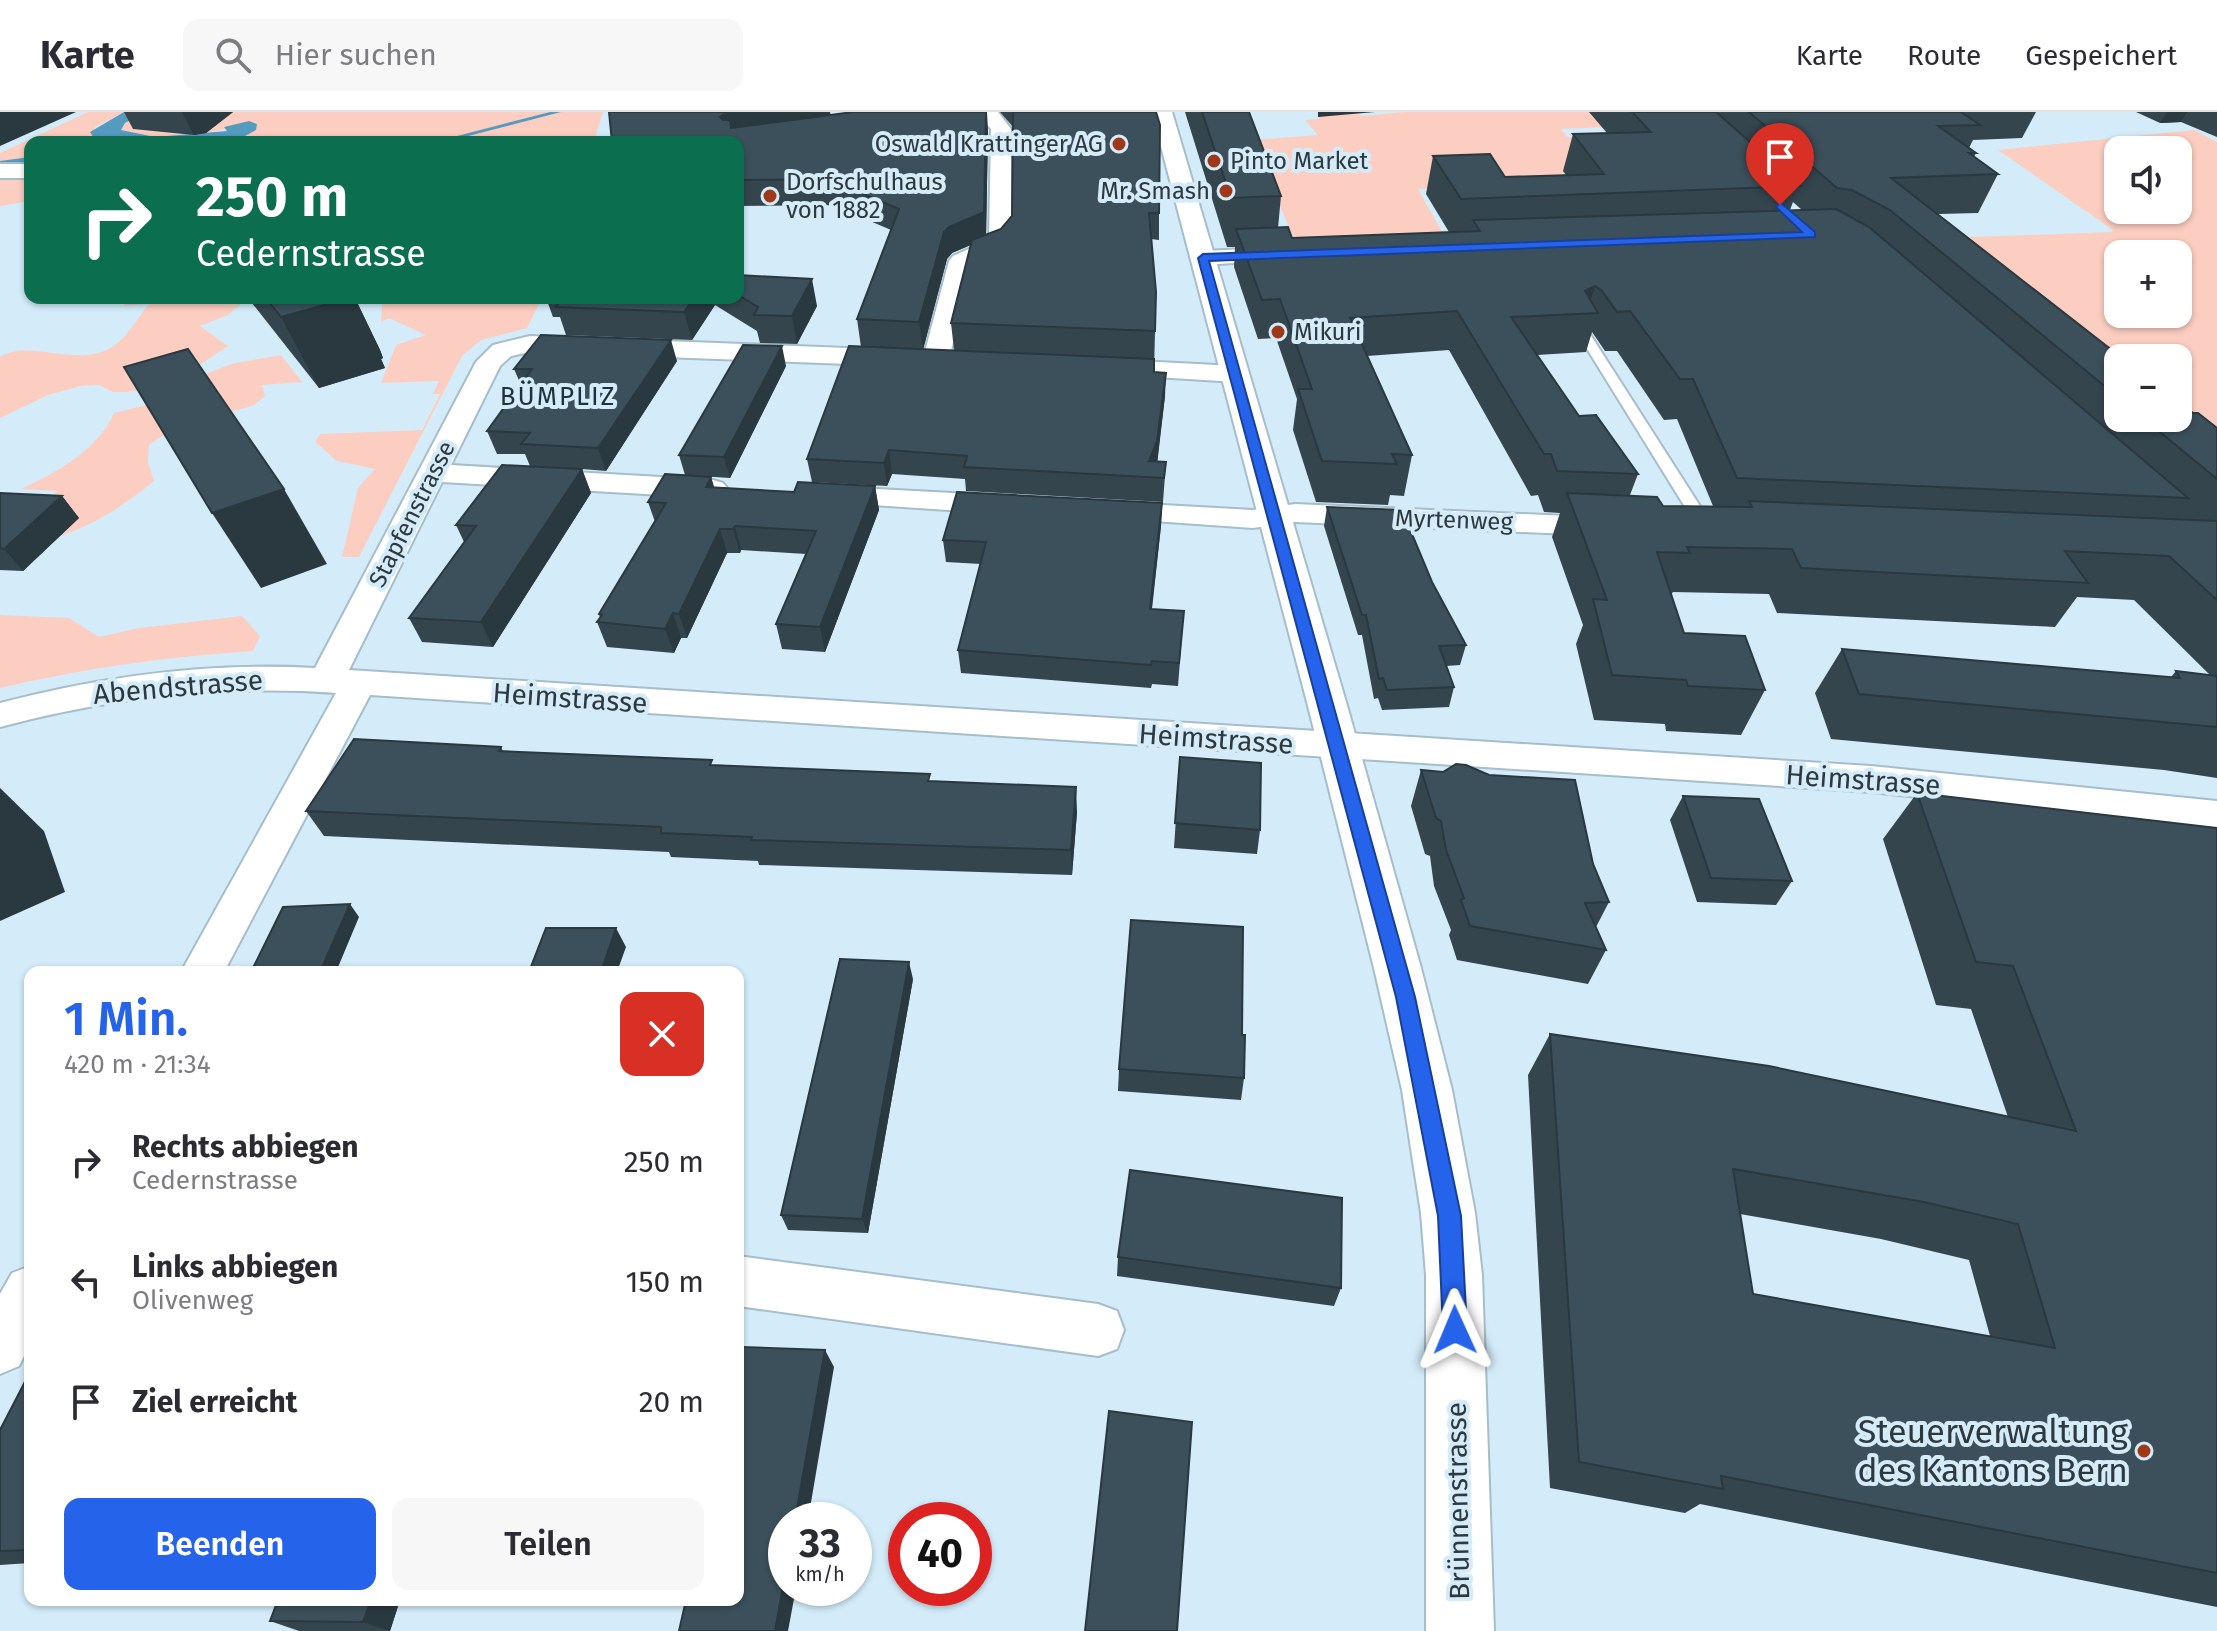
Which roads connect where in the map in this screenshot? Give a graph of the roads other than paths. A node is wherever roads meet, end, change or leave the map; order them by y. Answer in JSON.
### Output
{"nodes":[{"id":1,"x":986,"y":112,"type":"edge"},
{"id":2,"x":1162,"y":112,"type":"edge"},
{"id":3,"x":1305,"y":254,"type":"edge"},
{"id":4,"x":1203,"y":258,"type":"junction"},
{"id":5,"x":1582,"y":331,"type":"edge"},
{"id":6,"x":936,"y":359,"type":"junction"},
{"id":7,"x":967,"y":361,"type":"edge"},
{"id":8,"x":1076,"y":366,"type":"edge"},
{"id":9,"x":1236,"y":374,"type":"junction"},
{"id":10,"x":433,"y":473,"type":"junction"},
{"id":11,"x":748,"y":491,"type":"edge"},
{"id":12,"x":795,"y":493,"type":"edge"},
{"id":13,"x":1032,"y":507,"type":"edge"},
{"id":14,"x":1079,"y":509,"type":"edge"},
{"id":15,"x":1275,"y":516,"type":"junction"},
{"id":16,"x":1645,"y":528,"type":"edge"},
{"id":17,"x":1676,"y":530,"type":"edge"},
{"id":18,"x":1708,"y":531,"type":"junction"},
{"id":19,"x":1740,"y":533,"type":"edge"},
{"id":20,"x":342,"y":683,"type":"junction"},
{"id":21,"x":0,"y":715,"type":"edge"},
{"id":22,"x":1339,"y":747,"type":"junction"},
{"id":23,"x":2217,"y":815,"type":"edge"},
{"id":24,"x":205,"y":966,"type":"edge"},
{"id":25,"x":744,"y":1282,"type":"edge"},
{"id":26,"x":24,"y":1302,"type":"edge"},
{"id":27,"x":1098,"y":1330,"type":"dead end"},
{"id":28,"x":0,"y":1347,"type":"edge"},
{"id":29,"x":1460,"y":1631,"type":"edge"}],
"edges":[{"from":1,"to":6,"type":"street"},
{"from":2,"to":4,"type":"street","name":"Brünnenstrasse"},
{"from":3,"to":4,"type":"street"},
{"from":4,"to":9,"type":"street","name":"Brünnenstrasse"},
{"from":5,"to":18,"type":"lane"},
{"from":6,"to":7,"type":"street"},
{"from":6,"to":10,"type":"street","name":"Stapfenstrasse"},
{"from":8,"to":9,"type":"street"},
{"from":9,"to":15,"type":"street","name":"Brünnenstrasse"},
{"from":10,"to":11,"type":"street"},
{"from":10,"to":20,"type":"street","name":"Stapfenstrasse"},
{"from":12,"to":13,"type":"street"},
{"from":14,"to":15,"type":"street","name":"Myrtenweg"},
{"from":15,"to":16,"type":"street","name":"Myrtenweg"},
{"from":15,"to":22,"type":"street","name":"Brünnenstrasse"},
{"from":17,"to":18,"type":"street"},
{"from":18,"to":19,"type":"street"},
{"from":20,"to":21,"type":"street","name":"Abendstrasse"},
{"from":20,"to":22,"type":"street","name":"Heimstrasse"},
{"from":20,"to":24,"type":"street","name":"Stapfenstrasse"},
{"from":22,"to":23,"type":"street","name":"Heimstrasse"},
{"from":22,"to":29,"type":"street","name":"Brünnenstrasse"},
{"from":25,"to":27,"type":"street"},
{"from":26,"to":28,"type":"street"}]}
